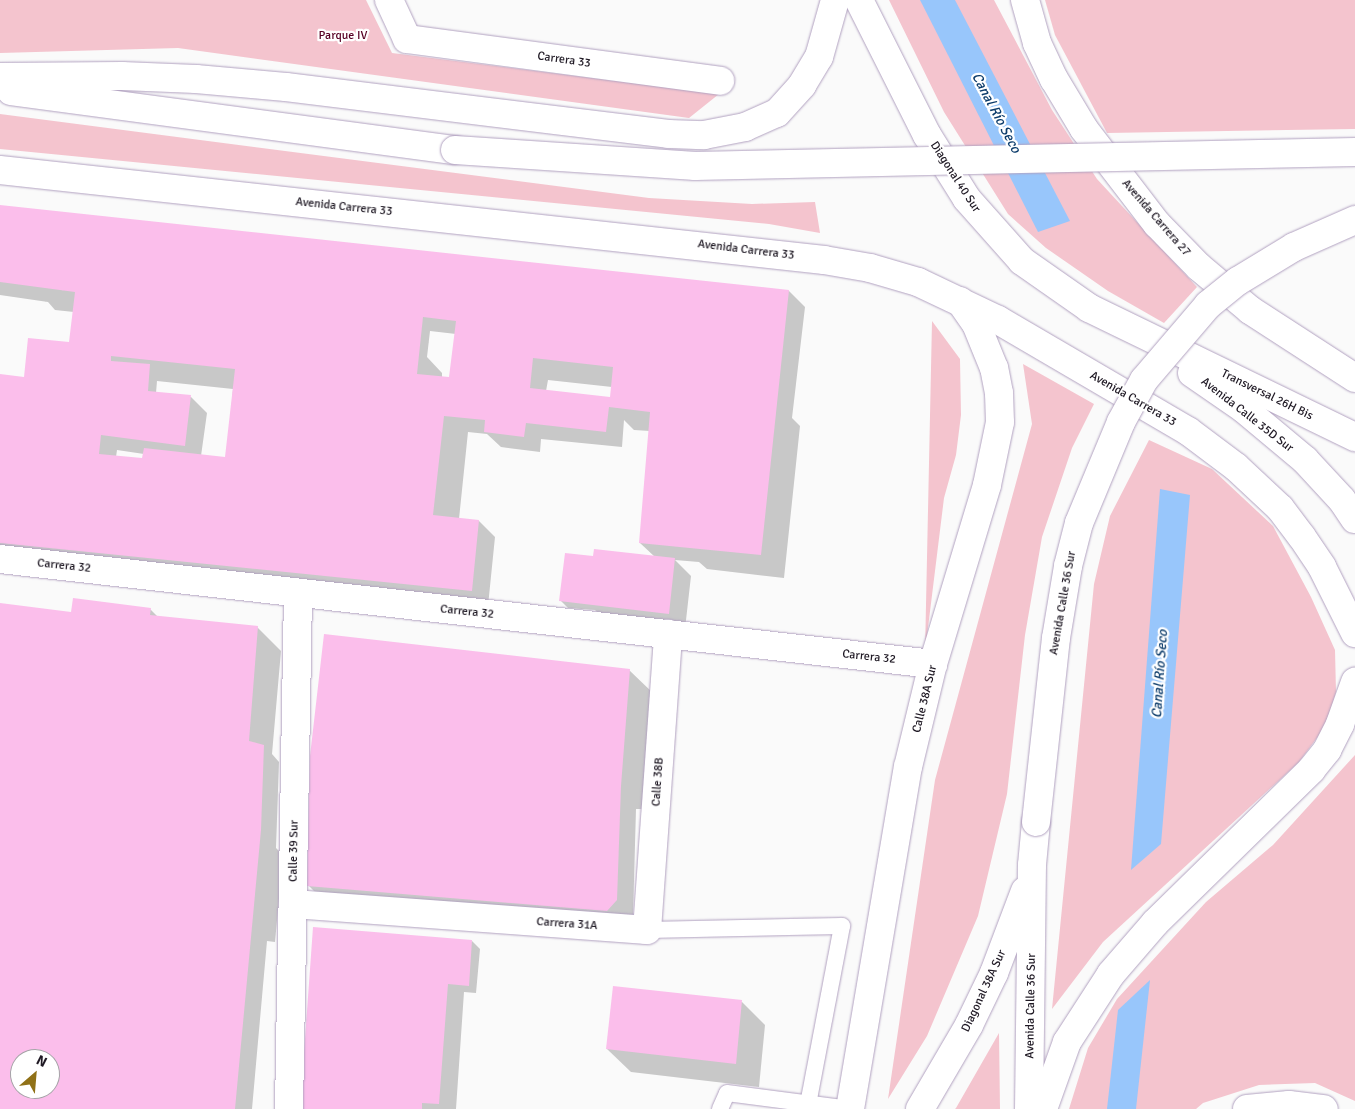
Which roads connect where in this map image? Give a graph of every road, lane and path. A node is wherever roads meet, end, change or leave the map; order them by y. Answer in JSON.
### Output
{"nodes":[{"id":1,"x":389,"y":0,"type":"edge"},
{"id":2,"x":835,"y":0,"type":"edge"},
{"id":3,"x":860,"y":0,"type":"edge"},
{"id":4,"x":1017,"y":0,"type":"edge"},
{"id":5,"x":1025,"y":0,"type":"edge"},
{"id":6,"x":1037,"y":43,"type":"junction"},
{"id":7,"x":0,"y":77,"type":"edge"},
{"id":8,"x":720,"y":81,"type":"dead end"},
{"id":9,"x":0,"y":89,"type":"edge"},
{"id":10,"x":1355,"y":152,"type":"edge"},
{"id":11,"x":0,"y":170,"type":"edge"},
{"id":12,"x":1355,"y":220,"type":"edge"},
{"id":13,"x":960,"y":301,"type":"junction"},
{"id":14,"x":1126,"y":326,"type":"junction"},
{"id":15,"x":1355,"y":378,"type":"edge"},
{"id":16,"x":1355,"y":436,"type":"edge"},
{"id":17,"x":1355,"y":519,"type":"edge"},
{"id":18,"x":0,"y":559,"type":"edge"},
{"id":19,"x":298,"y":593,"type":"junction"},
{"id":20,"x":1355,"y":633,"type":"edge"},
{"id":21,"x":668,"y":634,"type":"junction"},
{"id":22,"x":933,"y":664,"type":"junction"},
{"id":23,"x":1355,"y":682,"type":"edge"},
{"id":24,"x":1032,"y":866,"type":"junction"},
{"id":25,"x":293,"y":904,"type":"junction"},
{"id":26,"x":647,"y":930,"type":"junction"},
{"id":27,"x":808,"y":1104,"type":"junction"},
{"id":28,"x":289,"y":1109,"type":"edge"},
{"id":29,"x":720,"y":1109,"type":"edge"},
{"id":30,"x":850,"y":1109,"type":"edge"},
{"id":31,"x":920,"y":1109,"type":"edge"},
{"id":32,"x":1030,"y":1109,"type":"edge"},
{"id":33,"x":1043,"y":1109,"type":"edge"},
{"id":34,"x":1248,"y":1109,"type":"edge"},
{"id":35,"x":1324,"y":1109,"type":"edge"}],
"edges":[{"from":1,"to":8,"type":"main road","name":"Carrera 33"},
{"from":2,"to":7,"type":"main road"},
{"from":3,"to":14,"type":"main road","name":"Diagonal 40 Sur"},
{"from":4,"to":6,"type":"main road"},
{"from":5,"to":6,"type":"main road","name":"Avenida Carrera 27"},
{"from":6,"to":15,"type":"main road","name":"Avenida Carrera 27"},
{"from":9,"to":10,"type":"main road","bridge":true},
{"from":11,"to":13,"type":"main road","name":"Avenida Carrera 33"},
{"from":12,"to":24,"type":"main road","name":"Avenida Calle 36 Sur","bridge":true},
{"from":13,"to":20,"type":"main road","name":"Avenida Carrera 33"},
{"from":13,"to":22,"type":"main road","name":"Calle 38A Sur"},
{"from":14,"to":16,"type":"main road","name":"Transversal 26H Bis"},
{"from":14,"to":17,"type":"main road","name":"Avenida Calle 35D Sur"},
{"from":18,"to":19,"type":"main road","name":"Carrera 32"},
{"from":19,"to":21,"type":"main road","name":"Carrera 32"},
{"from":19,"to":25,"type":"main road","name":"Calle 39 Sur"},
{"from":21,"to":22,"type":"main road","name":"Carrera 32"},
{"from":21,"to":26,"type":"main road","name":"Calle 38B"},
{"from":22,"to":30,"type":"main road","name":"Calle 38A Sur"},
{"from":23,"to":33,"type":"main road"},
{"from":24,"to":31,"type":"main road","name":"Diagonal 38A Sur"},
{"from":24,"to":32,"type":"main road","name":"Avenida Calle 36 Sur"},
{"from":25,"to":26,"type":"main road","name":"Carrera 31A"},
{"from":25,"to":28,"type":"main road","name":"Calle 39 Sur"},
{"from":26,"to":27,"type":"lane","name":"Carrera 31A"},
{"from":27,"to":29,"type":"lane"},
{"from":27,"to":30,"type":"lane"},
{"from":34,"to":35,"type":"main road"}]}
